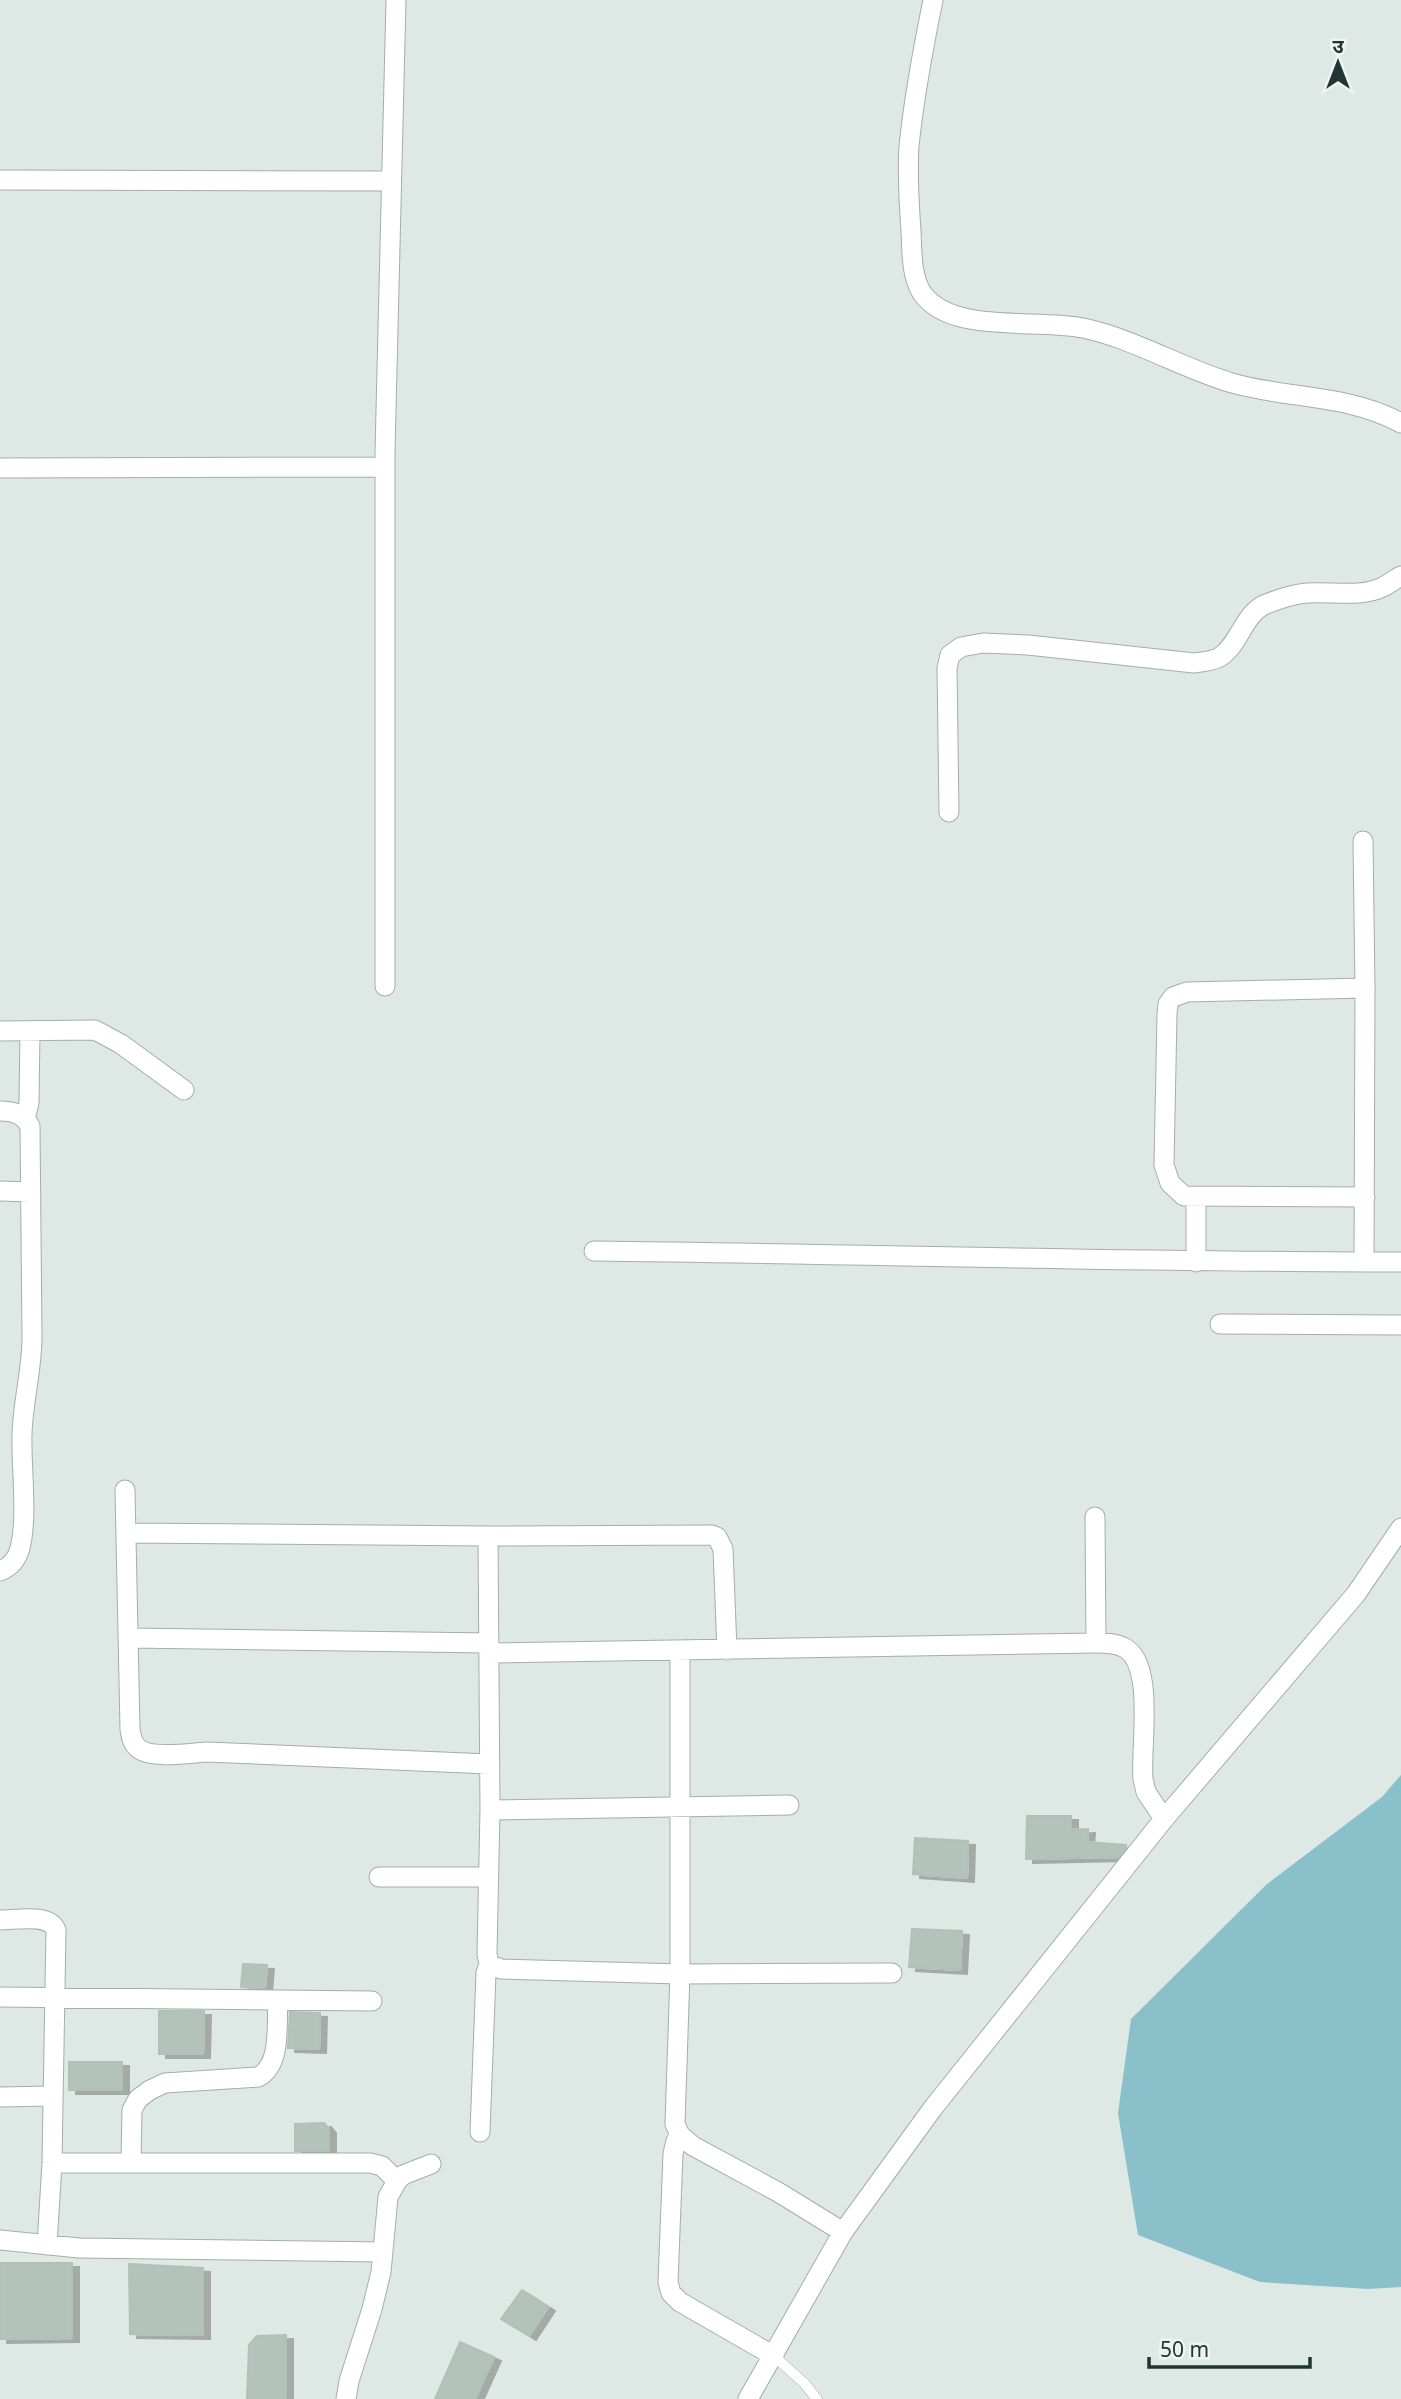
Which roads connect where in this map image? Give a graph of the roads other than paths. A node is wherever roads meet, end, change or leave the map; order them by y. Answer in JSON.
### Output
{"nodes":[{"id":1,"x":396,"y":0,"type":"edge"},
{"id":2,"x":933,"y":0,"type":"edge"},
{"id":3,"x":0,"y":180,"type":"edge"},
{"id":4,"x":390,"y":181,"type":"junction"},
{"id":5,"x":1401,"y":423,"type":"edge"},
{"id":6,"x":385,"y":467,"type":"junction"},
{"id":7,"x":0,"y":468,"type":"edge"},
{"id":8,"x":1401,"y":576,"type":"edge"},
{"id":9,"x":949,"y":812,"type":"dead end"},
{"id":10,"x":1363,"y":841,"type":"dead end"},
{"id":11,"x":385,"y":986,"type":"dead end"},
{"id":12,"x":1365,"y":988,"type":"junction"},
{"id":13,"x":0,"y":1031,"type":"edge"},
{"id":14,"x":30,"y":1031,"type":"junction"},
{"id":15,"x":184,"y":1090,"type":"dead end"},
{"id":16,"x":0,"y":1111,"type":"edge"},
{"id":17,"x":25,"y":1119,"type":"junction"},
{"id":18,"x":0,"y":1191,"type":"edge"},
{"id":19,"x":31,"y":1192,"type":"junction"},
{"id":20,"x":1365,"y":1197,"type":"junction"},
{"id":21,"x":1196,"y":1198,"type":"junction"},
{"id":22,"x":594,"y":1251,"type":"dead end"},
{"id":23,"x":1196,"y":1262,"type":"junction"},
{"id":24,"x":1364,"y":1262,"type":"junction"},
{"id":25,"x":1401,"y":1262,"type":"edge"},
{"id":26,"x":1220,"y":1324,"type":"dead end"},
{"id":27,"x":1401,"y":1325,"type":"edge"},
{"id":28,"x":125,"y":1490,"type":"dead end"},
{"id":29,"x":1095,"y":1517,"type":"dead end"},
{"id":30,"x":1401,"y":1528,"type":"edge"},
{"id":31,"x":126,"y":1533,"type":"junction"},
{"id":32,"x":488,"y":1536,"type":"junction"},
{"id":33,"x":0,"y":1571,"type":"edge"},
{"id":34,"x":129,"y":1638,"type":"junction"},
{"id":35,"x":1096,"y":1643,"type":"junction"},
{"id":36,"x":489,"y":1648,"type":"junction"},
{"id":37,"x":680,"y":1650,"type":"junction"},
{"id":38,"x":727,"y":1650,"type":"junction"},
{"id":39,"x":489,"y":1764,"type":"junction"},
{"id":40,"x":789,"y":1805,"type":"dead end"},
{"id":41,"x":681,"y":1806,"type":"junction"},
{"id":42,"x":490,"y":1810,"type":"junction"},
{"id":43,"x":1164,"y":1819,"type":"junction"},
{"id":44,"x":379,"y":1877,"type":"dead end"},
{"id":45,"x":488,"y":1877,"type":"junction"},
{"id":46,"x":0,"y":1920,"type":"edge"},
{"id":47,"x":489,"y":1964,"type":"junction"},
{"id":48,"x":892,"y":1973,"type":"dead end"},
{"id":49,"x":680,"y":1974,"type":"junction"},
{"id":50,"x":0,"y":1997,"type":"edge"},
{"id":51,"x":54,"y":1997,"type":"junction"},
{"id":52,"x":372,"y":2001,"type":"dead end"},
{"id":53,"x":278,"y":2002,"type":"junction"},
{"id":54,"x":0,"y":2096,"type":"edge"},
{"id":55,"x":52,"y":2096,"type":"junction"},
{"id":56,"x":480,"y":2132,"type":"dead end"},
{"id":57,"x":680,"y":2135,"type":"junction"},
{"id":58,"x":131,"y":2162,"type":"junction"},
{"id":59,"x":52,"y":2163,"type":"junction"},
{"id":60,"x":431,"y":2164,"type":"dead end"},
{"id":61,"x":397,"y":2181,"type":"junction"},
{"id":62,"x":843,"y":2232,"type":"junction"},
{"id":63,"x":0,"y":2240,"type":"edge"},
{"id":64,"x":47,"y":2245,"type":"junction"},
{"id":65,"x":383,"y":2252,"type":"junction"},
{"id":66,"x":774,"y":2356,"type":"junction"},
{"id":67,"x":345,"y":2399,"type":"edge"},
{"id":68,"x":748,"y":2399,"type":"edge"},
{"id":69,"x":817,"y":2399,"type":"edge"}],
"edges":[{"from":1,"to":4,"type":"street"},
{"from":2,"to":5,"type":"street"},
{"from":3,"to":4,"type":"street"},
{"from":4,"to":6,"type":"street"},
{"from":6,"to":7,"type":"street"},
{"from":6,"to":11,"type":"street"},
{"from":8,"to":9,"type":"street"},
{"from":10,"to":12,"type":"street"},
{"from":12,"to":20,"type":"street"},
{"from":12,"to":21,"type":"street"},
{"from":13,"to":14,"type":"street"},
{"from":14,"to":15,"type":"street"},
{"from":14,"to":17,"type":"street"},
{"from":16,"to":17,"type":"street"},
{"from":17,"to":19,"type":"street"},
{"from":18,"to":19,"type":"street"},
{"from":19,"to":33,"type":"street"},
{"from":20,"to":21,"type":"street"},
{"from":20,"to":24,"type":"street"},
{"from":21,"to":23,"type":"street"},
{"from":22,"to":23,"type":"street"},
{"from":23,"to":24,"type":"street"},
{"from":24,"to":25,"type":"street"},
{"from":26,"to":27,"type":"street"},
{"from":28,"to":31,"type":"street"},
{"from":29,"to":35,"type":"street"},
{"from":30,"to":43,"type":"street"},
{"from":31,"to":32,"type":"street"},
{"from":31,"to":34,"type":"street"},
{"from":32,"to":36,"type":"street"},
{"from":32,"to":38,"type":"street"},
{"from":34,"to":36,"type":"street"},
{"from":34,"to":39,"type":"street"},
{"from":35,"to":38,"type":"street"},
{"from":35,"to":43,"type":"street"},
{"from":36,"to":37,"type":"street"},
{"from":36,"to":39,"type":"street"},
{"from":37,"to":38,"type":"street"},
{"from":37,"to":41,"type":"street"},
{"from":39,"to":42,"type":"street"},
{"from":40,"to":41,"type":"street"},
{"from":41,"to":42,"type":"street"},
{"from":41,"to":49,"type":"street"},
{"from":42,"to":45,"type":"street"},
{"from":43,"to":62,"type":"street"},
{"from":44,"to":45,"type":"street"},
{"from":45,"to":47,"type":"street"},
{"from":46,"to":51,"type":"street"},
{"from":47,"to":49,"type":"street"},
{"from":47,"to":56,"type":"street"},
{"from":48,"to":49,"type":"street"},
{"from":49,"to":57,"type":"street"},
{"from":50,"to":51,"type":"street"},
{"from":51,"to":53,"type":"street"},
{"from":51,"to":55,"type":"street"},
{"from":52,"to":53,"type":"street"},
{"from":53,"to":58,"type":"street"},
{"from":54,"to":55,"type":"street"},
{"from":55,"to":59,"type":"street"},
{"from":57,"to":62,"type":"street"},
{"from":57,"to":66,"type":"street"},
{"from":58,"to":59,"type":"street"},
{"from":58,"to":61,"type":"street"},
{"from":59,"to":64,"type":"street"},
{"from":60,"to":61,"type":"street"},
{"from":61,"to":65,"type":"street"},
{"from":62,"to":66,"type":"street"},
{"from":63,"to":64,"type":"street"},
{"from":64,"to":65,"type":"street"},
{"from":65,"to":67,"type":"street"},
{"from":66,"to":68,"type":"street"},
{"from":66,"to":69,"type":"lane"}]}
